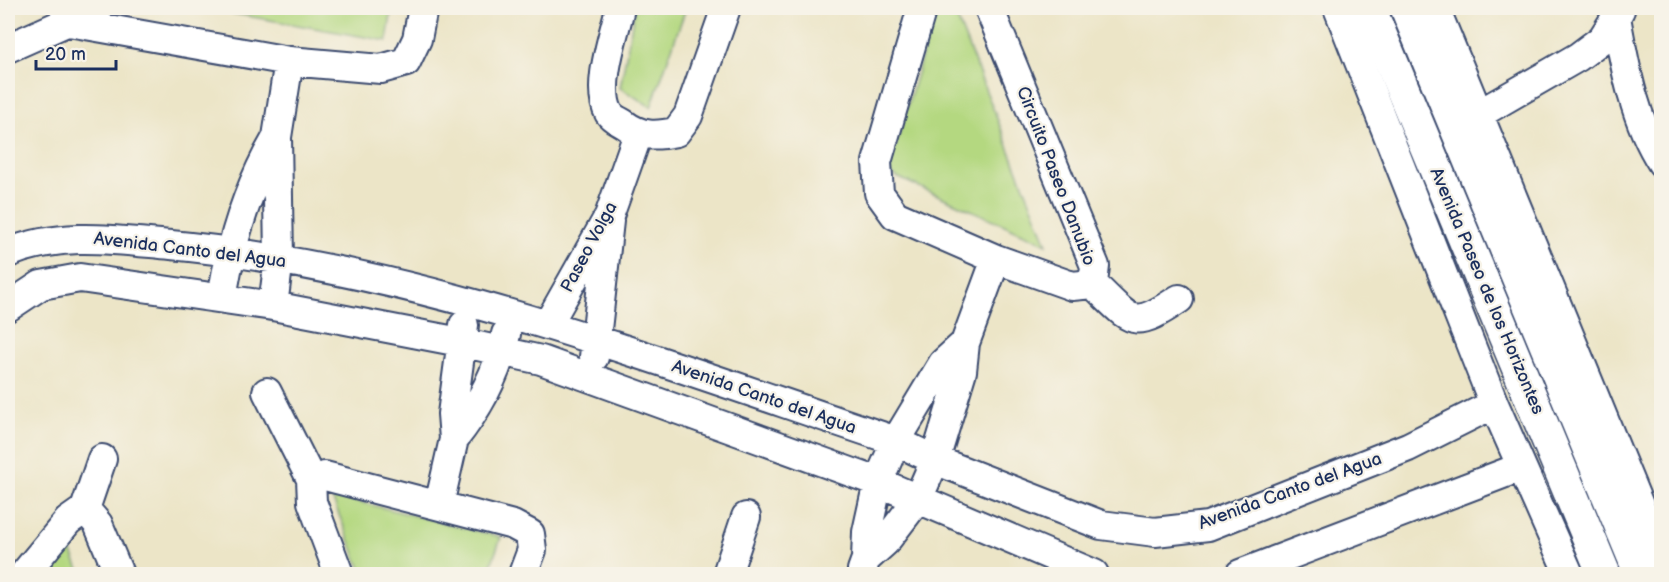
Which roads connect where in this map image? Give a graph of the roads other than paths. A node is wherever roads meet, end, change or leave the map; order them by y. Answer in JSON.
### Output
{"nodes":[{"id":1,"x":98,"y":8,"type":"edge"},
{"id":2,"x":423,"y":8,"type":"edge"},
{"id":3,"x":620,"y":8,"type":"edge"},
{"id":4,"x":726,"y":8,"type":"edge"},
{"id":5,"x":922,"y":8,"type":"edge"},
{"id":6,"x":989,"y":8,"type":"edge"},
{"id":7,"x":1338,"y":8,"type":"edge"},
{"id":8,"x":1369,"y":8,"type":"edge"},
{"id":9,"x":1407,"y":8,"type":"edge"},
{"id":10,"x":1435,"y":8,"type":"edge"},
{"id":11,"x":1617,"y":10,"type":"edge"},
{"id":12,"x":69,"y":22,"type":"junction"},
{"id":13,"x":8,"y":48,"type":"edge"},
{"id":14,"x":289,"y":61,"type":"junction"},
{"id":15,"x":1479,"y":114,"type":"junction"},
{"id":16,"x":638,"y":134,"type":"junction"},
{"id":17,"x":277,"y":137,"type":"junction"},
{"id":18,"x":1662,"y":163,"type":"edge"},
{"id":19,"x":609,"y":216,"type":"junction"},
{"id":20,"x":229,"y":251,"type":"junction"},
{"id":21,"x":8,"y":253,"type":"edge"},
{"id":22,"x":279,"y":258,"type":"junction"},
{"id":23,"x":996,"y":259,"type":"junction"},
{"id":24,"x":1093,"y":284,"type":"junction"},
{"id":25,"x":222,"y":297,"type":"junction"},
{"id":26,"x":1179,"y":299,"type":"dead end"},
{"id":27,"x":468,"y":302,"type":"junction"},
{"id":28,"x":273,"y":306,"type":"junction"},
{"id":29,"x":8,"y":307,"type":"edge"},
{"id":30,"x":510,"y":314,"type":"junction"},
{"id":31,"x":548,"y":324,"type":"junction"},
{"id":32,"x":597,"y":341,"type":"junction"},
{"id":33,"x":460,"y":342,"type":"junction"},
{"id":34,"x":965,"y":343,"type":"junction"},
{"id":35,"x":503,"y":351,"type":"junction"},
{"id":36,"x":590,"y":378,"type":"junction"},
{"id":37,"x":267,"y":392,"type":"dead end"},
{"id":38,"x":1494,"y":404,"type":"junction"},
{"id":39,"x":454,"y":439,"type":"junction"},
{"id":40,"x":896,"y":441,"type":"junction"},
{"id":41,"x":102,"y":459,"type":"dead end"},
{"id":42,"x":935,"y":460,"type":"junction"},
{"id":43,"x":1521,"y":467,"type":"junction"},
{"id":44,"x":311,"y":479,"type":"junction"},
{"id":45,"x":878,"y":482,"type":"junction"},
{"id":46,"x":918,"y":500,"type":"junction"},
{"id":47,"x":439,"y":505,"type":"junction"},
{"id":48,"x":85,"y":509,"type":"junction"},
{"id":49,"x":747,"y":517,"type":"dead end"},
{"id":50,"x":1652,"y":561,"type":"edge"},
{"id":51,"x":863,"y":567,"type":"edge"},
{"id":52,"x":24,"y":574,"type":"edge"},
{"id":53,"x":119,"y":574,"type":"edge"},
{"id":54,"x":339,"y":574,"type":"edge"},
{"id":55,"x":523,"y":574,"type":"edge"},
{"id":56,"x":727,"y":574,"type":"edge"},
{"id":57,"x":1094,"y":574,"type":"edge"},
{"id":58,"x":1240,"y":574,"type":"edge"},
{"id":59,"x":1569,"y":574,"type":"edge"},
{"id":60,"x":1604,"y":574,"type":"edge"}],
"edges":[{"from":1,"to":12,"type":"street"},
{"from":2,"to":14,"type":"street"},
{"from":3,"to":16,"type":"street"},
{"from":4,"to":16,"type":"street"},
{"from":5,"to":23,"type":"street","name":"Circuito Paseo Danubio"},
{"from":6,"to":24,"type":"street","name":"Circuito Paseo Danubio"},
{"from":7,"to":38,"type":"street","name":"Avenida Paseo de los Horizontes"},
{"from":8,"to":60,"type":"main road","name":"Avenida Paseo de los Horizontes"},
{"from":9,"to":50,"type":"main road","name":"Avenida Paseo de los Horizontes"},
{"from":10,"to":15,"type":"street","name":"Avenida Paseo de los Horizontes"},
{"from":11,"to":15,"type":"street"},
{"from":11,"to":18,"type":"street"},
{"from":12,"to":13,"type":"street"},
{"from":12,"to":14,"type":"street"},
{"from":14,"to":17,"type":"street"},
{"from":15,"to":50,"type":"street","name":"Avenida Paseo de los Horizontes"},
{"from":16,"to":19,"type":"street","name":"Paseo Volga"},
{"from":17,"to":20,"type":"street"},
{"from":17,"to":22,"type":"street"},
{"from":19,"to":31,"type":"street","name":"Paseo Volga"},
{"from":19,"to":32,"type":"street"},
{"from":20,"to":21,"type":"street","name":"Avenida Canto del Agua"},
{"from":20,"to":22,"type":"street","name":"Avenida Canto del Agua"},
{"from":20,"to":25,"type":"street"},
{"from":22,"to":27,"type":"street","name":"Avenida Canto del Agua"},
{"from":22,"to":28,"type":"street"},
{"from":23,"to":24,"type":"street","name":"Circuito Paseo Danubio"},
{"from":23,"to":34,"type":"street"},
{"from":24,"to":26,"type":"street"},
{"from":25,"to":28,"type":"street"},
{"from":25,"to":29,"type":"street"},
{"from":27,"to":30,"type":"street","name":"Avenida Canto del Agua"},
{"from":27,"to":33,"type":"street"},
{"from":28,"to":33,"type":"street"},
{"from":30,"to":31,"type":"street","name":"Avenida Canto del Agua"},
{"from":30,"to":35,"type":"street"},
{"from":31,"to":32,"type":"street","name":"Avenida Canto del Agua"},
{"from":32,"to":36,"type":"street"},
{"from":32,"to":40,"type":"street","name":"Avenida Canto del Agua"},
{"from":33,"to":35,"type":"street"},
{"from":33,"to":39,"type":"street"},
{"from":34,"to":40,"type":"street"},
{"from":34,"to":42,"type":"street"},
{"from":35,"to":36,"type":"street"},
{"from":35,"to":39,"type":"street"},
{"from":36,"to":45,"type":"street"},
{"from":37,"to":44,"type":"street"},
{"from":38,"to":42,"type":"street","name":"Avenida Canto del Agua"},
{"from":38,"to":43,"type":"street","name":"Avenida Paseo de los Horizontes"},
{"from":39,"to":47,"type":"street"},
{"from":40,"to":42,"type":"street","name":"Avenida Canto del Agua"},
{"from":40,"to":45,"type":"street"},
{"from":41,"to":48,"type":"street"},
{"from":42,"to":46,"type":"street"},
{"from":43,"to":58,"type":"street"},
{"from":43,"to":59,"type":"street","name":"Avenida Paseo de los Horizontes"},
{"from":44,"to":47,"type":"street"},
{"from":44,"to":54,"type":"street"},
{"from":45,"to":46,"type":"street"},
{"from":45,"to":51,"type":"street"},
{"from":46,"to":51,"type":"street"},
{"from":46,"to":57,"type":"street"},
{"from":47,"to":55,"type":"street"},
{"from":48,"to":52,"type":"street"},
{"from":48,"to":53,"type":"street"},
{"from":49,"to":56,"type":"street"}]}
